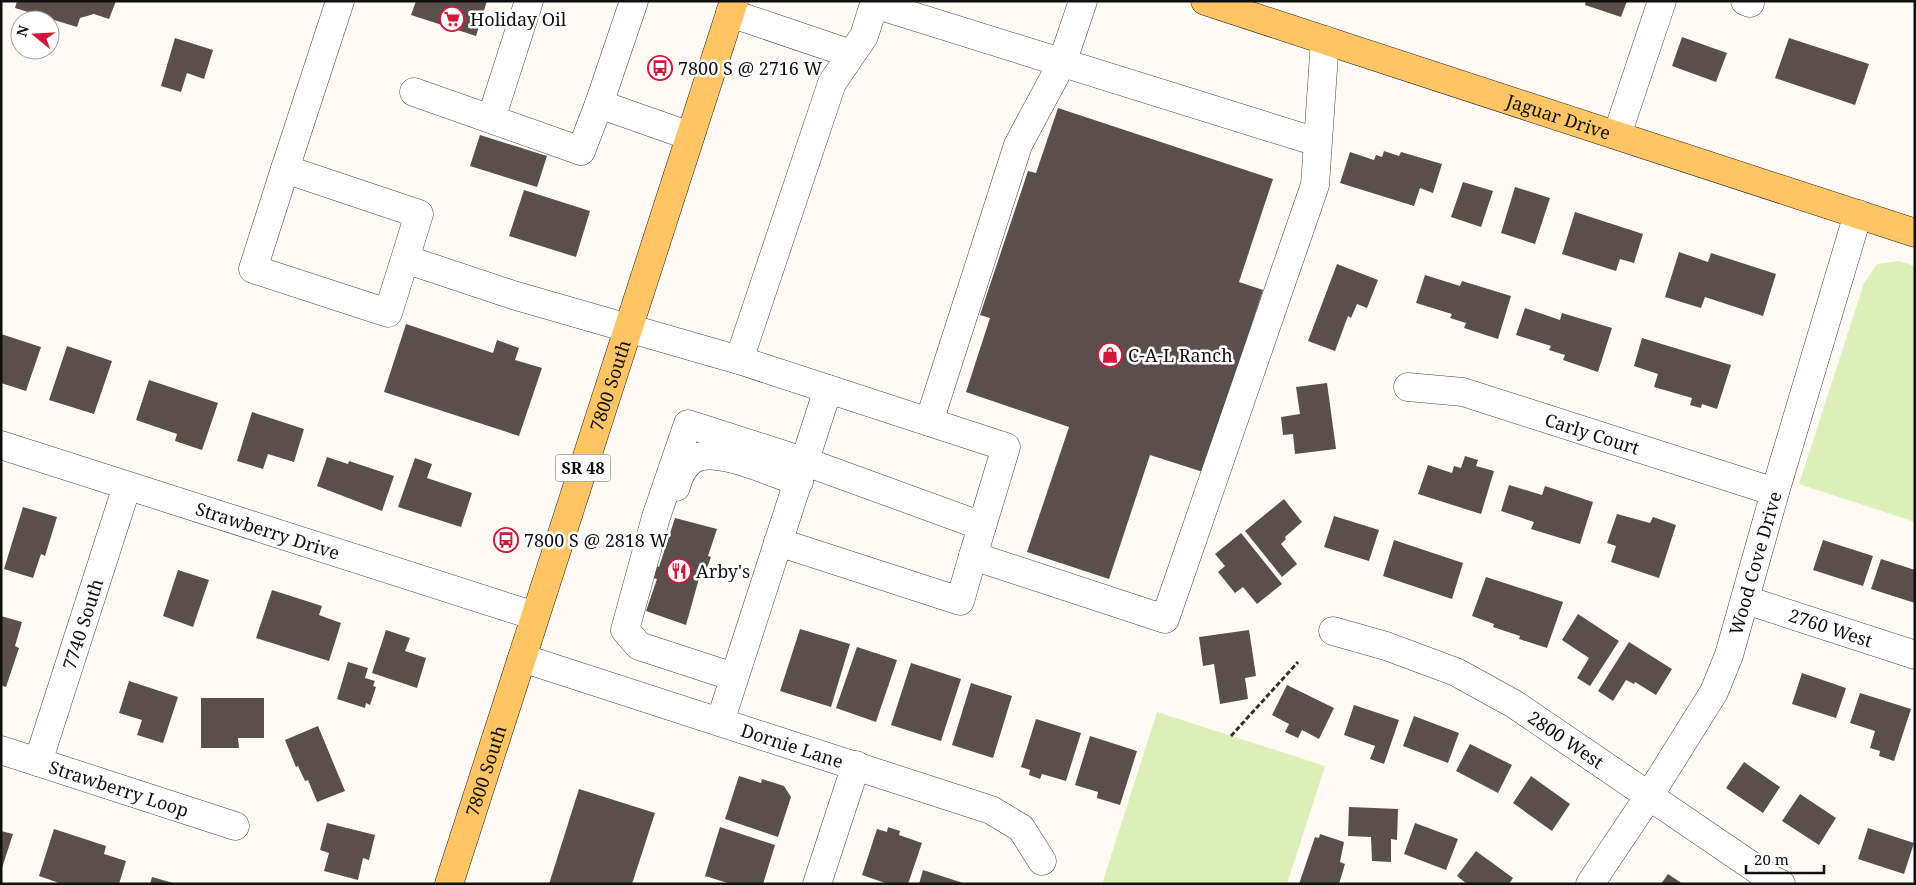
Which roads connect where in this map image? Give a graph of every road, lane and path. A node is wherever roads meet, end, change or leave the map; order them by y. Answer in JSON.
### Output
{"nodes":[{"id":1,"x":340,"y":1,"type":"edge"},
{"id":2,"x":528,"y":1,"type":"edge"},
{"id":3,"x":634,"y":1,"type":"edge"},
{"id":4,"x":1083,"y":1,"type":"edge"},
{"id":5,"x":1204,"y":1,"type":"edge"},
{"id":6,"x":1662,"y":1,"type":"edge"},
{"id":7,"x":875,"y":3,"type":"edge"},
{"id":8,"x":732,"y":7,"type":"edge"},
{"id":9,"x":1325,"y":40,"type":"junction"},
{"id":10,"x":851,"y":54,"type":"junction"},
{"id":11,"x":1062,"y":63,"type":"junction"},
{"id":12,"x":414,"y":92,"type":"dead end"},
{"id":13,"x":599,"y":104,"type":"junction"},
{"id":14,"x":491,"y":119,"type":"junction"},
{"id":15,"x":1617,"y":135,"type":"junction"},
{"id":16,"x":690,"y":136,"type":"junction"},
{"id":17,"x":1317,"y":142,"type":"junction"},
{"id":18,"x":285,"y":169,"type":"junction"},
{"id":19,"x":1858,"y":214,"type":"junction"},
{"id":20,"x":1915,"y":233,"type":"edge"},
{"id":21,"x":405,"y":259,"type":"junction"},
{"id":22,"x":628,"y":329,"type":"junction"},
{"id":23,"x":739,"y":360,"type":"junction"},
{"id":24,"x":1408,"y":388,"type":"dead end"},
{"id":25,"x":828,"y":389,"type":"junction"},
{"id":26,"x":929,"y":422,"type":"junction"},
{"id":27,"x":1,"y":445,"type":"edge"},
{"id":28,"x":802,"y":472,"type":"junction"},
{"id":29,"x":127,"y":486,"type":"junction"},
{"id":30,"x":1775,"y":492,"type":"junction"},
{"id":31,"x":982,"y":526,"type":"junction"},
{"id":32,"x":778,"y":542,"type":"junction"},
{"id":33,"x":973,"y":556,"type":"junction"},
{"id":34,"x":1746,"y":600,"type":"junction"},
{"id":35,"x":633,"y":603,"type":"junction"},
{"id":36,"x":535,"y":616,"type":"junction"},
{"id":37,"x":1333,"y":631,"type":"dead end"},
{"id":38,"x":1915,"y":655,"type":"edge"},
{"id":39,"x":522,"y":658,"type":"junction"},
{"id":40,"x":1298,"y":662,"type":"dead end"},
{"id":41,"x":734,"y":677,"type":"junction"},
{"id":42,"x":720,"y":722,"type":"junction"},
{"id":43,"x":1231,"y":736,"type":"dead end"},
{"id":44,"x":1,"y":750,"type":"edge"},
{"id":45,"x":38,"y":762,"type":"junction"},
{"id":46,"x":856,"y":765,"type":"junction"},
{"id":47,"x":1650,"y":796,"type":"junction"},
{"id":48,"x":236,"y":826,"type":"dead end"},
{"id":49,"x":1042,"y":861,"type":"dead end"},
{"id":50,"x":449,"y":884,"type":"edge"},
{"id":51,"x":817,"y":884,"type":"edge"},
{"id":52,"x":1590,"y":884,"type":"edge"},
{"id":53,"x":1781,"y":884,"type":"edge"}],
"edges":[{"from":1,"to":18,"type":"street"},
{"from":2,"to":14,"type":"street"},
{"from":3,"to":13,"type":"street"},
{"from":4,"to":11,"type":"street"},
{"from":5,"to":9,"type":"main road","name":"Jaguar Drive"},
{"from":6,"to":15,"type":"street"},
{"from":7,"to":10,"type":"street"},
{"from":7,"to":11,"type":"street"},
{"from":8,"to":10,"type":"street"},
{"from":8,"to":16,"type":"main road","name":"7800 South","number":"SR 48"},
{"from":9,"to":15,"type":"main road","name":"Jaguar Drive"},
{"from":9,"to":17,"type":"street"},
{"from":10,"to":23,"type":"street"},
{"from":11,"to":17,"type":"street"},
{"from":11,"to":26,"type":"street"},
{"from":12,"to":14,"type":"street"},
{"from":13,"to":14,"type":"street"},
{"from":13,"to":16,"type":"street"},
{"from":15,"to":19,"type":"main road","name":"Jaguar Drive"},
{"from":16,"to":22,"type":"main road","name":"7800 South","number":"SR 48"},
{"from":17,"to":33,"type":"street"},
{"from":18,"to":21,"type":"street"},
{"from":18,"to":21,"type":"street"},
{"from":19,"to":20,"type":"main road","name":"Jaguar Drive"},
{"from":19,"to":30,"type":"street","name":"Wood Cove Drive"},
{"from":21,"to":22,"type":"street"},
{"from":22,"to":23,"type":"street"},
{"from":22,"to":36,"type":"main road","name":"7800 South","number":"SR 48"},
{"from":23,"to":25,"type":"street"},
{"from":24,"to":30,"type":"street","name":"Carly Court"},
{"from":25,"to":26,"type":"street"},
{"from":25,"to":28,"type":"street"},
{"from":26,"to":31,"type":"street"},
{"from":27,"to":29,"type":"street","name":"Strawberry Drive"},
{"from":28,"to":31,"type":"street"},
{"from":28,"to":32,"type":"street"},
{"from":28,"to":35,"type":"street"},
{"from":28,"to":35,"type":"street"},
{"from":29,"to":36,"type":"street","name":"Strawberry Drive"},
{"from":29,"to":45,"type":"street","name":"7740 South"},
{"from":30,"to":34,"type":"street","name":"Wood Cove Drive"},
{"from":31,"to":33,"type":"street"},
{"from":32,"to":33,"type":"street"},
{"from":32,"to":41,"type":"street"},
{"from":34,"to":38,"type":"street","name":"2760 West"},
{"from":34,"to":47,"type":"street","name":"Wood Cove Drive"},
{"from":35,"to":41,"type":"street"},
{"from":36,"to":39,"type":"main road","name":"7800 South","number":"SR 48"},
{"from":37,"to":47,"type":"street","name":"2800 West"},
{"from":39,"to":42,"type":"street","name":"Dornie Lane"},
{"from":39,"to":50,"type":"main road","name":"7800 South","number":"SR 48"},
{"from":40,"to":43,"type":"path"},
{"from":41,"to":42,"type":"street"},
{"from":42,"to":46,"type":"street","name":"Dornie Lane"},
{"from":44,"to":45,"type":"street","name":"Strawberry Loop"},
{"from":45,"to":48,"type":"street","name":"Strawberry Loop"},
{"from":46,"to":49,"type":"street","name":"Dornie Lane"},
{"from":46,"to":51,"type":"street"},
{"from":47,"to":52,"type":"street","name":"Wood Cove Drive"},
{"from":47,"to":53,"type":"street","name":"2800 West"}]}
